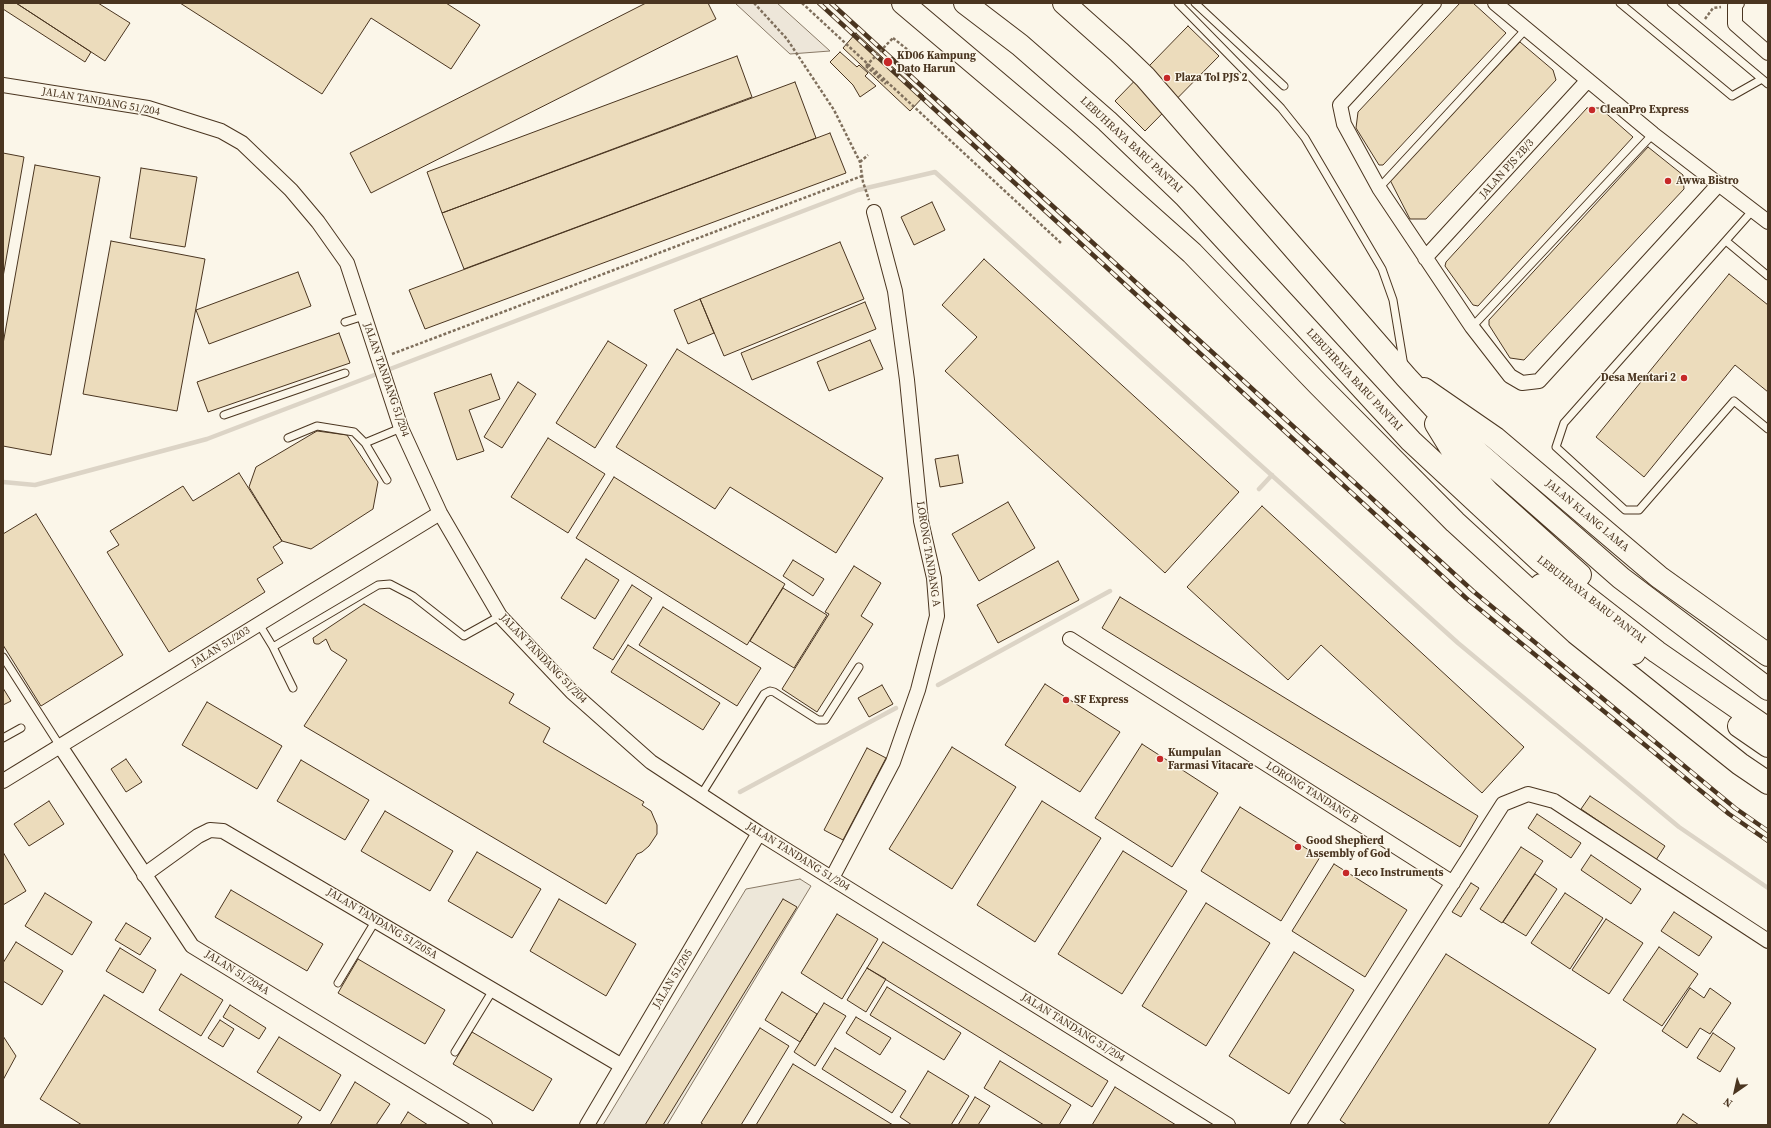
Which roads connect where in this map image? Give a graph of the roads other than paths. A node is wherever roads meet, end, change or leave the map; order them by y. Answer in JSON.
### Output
{"nodes":[{"id":1,"x":903,"y":3,"type":"edge"},
{"id":2,"x":965,"y":3,"type":"edge"},
{"id":3,"x":1064,"y":3,"type":"edge"},
{"id":4,"x":1178,"y":3,"type":"edge"},
{"id":5,"x":1195,"y":3,"type":"edge"},
{"id":6,"x":1434,"y":3,"type":"edge"},
{"id":7,"x":1495,"y":3,"type":"edge"},
{"id":8,"x":1620,"y":3,"type":"edge"},
{"id":9,"x":1671,"y":3,"type":"edge"},
{"id":10,"x":1736,"y":4,"type":"edge"},
{"id":11,"x":1526,"y":29,"type":"junction"},
{"id":12,"x":1768,"y":53,"type":"edge"},
{"id":13,"x":1588,"y":80,"type":"junction"},
{"id":14,"x":1765,"y":82,"type":"edge"},
{"id":15,"x":3,"y":85,"type":"edge"},
{"id":16,"x":1284,"y":86,"type":"dead end"},
{"id":17,"x":1653,"y":134,"type":"junction"},
{"id":18,"x":1718,"y":185,"type":"junction"},
{"id":19,"x":1379,"y":188,"type":"junction"},
{"id":20,"x":1753,"y":210,"type":"junction"},
{"id":21,"x":874,"y":212,"type":"road end"},
{"id":22,"x":1768,"y":222,"type":"edge"},
{"id":23,"x":1726,"y":241,"type":"junction"},
{"id":24,"x":1426,"y":258,"type":"junction"},
{"id":25,"x":1768,"y":276,"type":"edge"},
{"id":26,"x":364,"y":316,"type":"junction"},
{"id":27,"x":345,"y":322,"type":"dead end"},
{"id":28,"x":1472,"y":327,"type":"junction"},
{"id":29,"x":344,"y":373,"type":"dead end"},
{"id":30,"x":1406,"y":377,"type":"junction"},
{"id":31,"x":224,"y":415,"type":"dead end"},
{"id":32,"x":401,"y":428,"type":"junction"},
{"id":33,"x":1768,"y":430,"type":"edge"},
{"id":34,"x":288,"y":438,"type":"dead end"},
{"id":35,"x":365,"y":443,"type":"junction"},
{"id":36,"x":387,"y":480,"type":"dead end"},
{"id":37,"x":440,"y":513,"type":"junction"},
{"id":38,"x":1455,"y":522,"type":"junction"},
{"id":39,"x":500,"y":616,"type":"junction"},
{"id":40,"x":259,"y":624,"type":"junction"},
{"id":41,"x":1070,"y":639,"type":"dead end"},
{"id":42,"x":273,"y":647,"type":"junction"},
{"id":43,"x":1768,"y":655,"type":"edge"},
{"id":44,"x":3,"y":657,"type":"edge"},
{"id":45,"x":859,"y":667,"type":"dead end"},
{"id":46,"x":293,"y":688,"type":"dead end"},
{"id":47,"x":1768,"y":689,"type":"edge"},
{"id":48,"x":1768,"y":714,"type":"edge"},
{"id":49,"x":21,"y":728,"type":"dead end"},
{"id":50,"x":1768,"y":729,"type":"edge"},
{"id":51,"x":3,"y":738,"type":"edge"},
{"id":52,"x":60,"y":746,"type":"junction"},
{"id":53,"x":1768,"y":746,"type":"edge"},
{"id":54,"x":3,"y":781,"type":"edge"},
{"id":55,"x":1768,"y":783,"type":"edge"},
{"id":56,"x":701,"y":795,"type":"junction"},
{"id":57,"x":759,"y":833,"type":"junction"},
{"id":58,"x":144,"y":875,"type":"junction"},
{"id":59,"x":832,"y":878,"type":"junction"},
{"id":60,"x":1453,"y":883,"type":"junction"},
{"id":61,"x":376,"y":920,"type":"junction"},
{"id":62,"x":1768,"y":941,"type":"edge"},
{"id":63,"x":338,"y":983,"type":"dead end"},
{"id":64,"x":493,"y":990,"type":"junction"},
{"id":65,"x":455,"y":1052,"type":"dead end"},
{"id":66,"x":622,"y":1066,"type":"junction"},
{"id":67,"x":485,"y":1125,"type":"edge"},
{"id":68,"x":587,"y":1125,"type":"edge"},
{"id":69,"x":1228,"y":1125,"type":"edge"},
{"id":70,"x":1298,"y":1125,"type":"edge"}],
"edges":[{"from":1,"to":38,"type":"main road"},
{"from":2,"to":50,"type":"main road","name":"LEBUHRAYA BARU PANTAI"},
{"from":3,"to":30,"type":"main road"},
{"from":4,"to":30,"type":"lane"},
{"from":5,"to":16,"type":"lane"},
{"from":6,"to":19,"type":"street"},
{"from":7,"to":11,"type":"street"},
{"from":8,"to":14,"type":"lane"},
{"from":9,"to":14,"type":"lane"},
{"from":10,"to":12,"type":"street"},
{"from":11,"to":13,"type":"street"},
{"from":11,"to":19,"type":"lane"},
{"from":13,"to":17,"type":"street"},
{"from":13,"to":24,"type":"street","name":"JALAN PJS 2B/3"},
{"from":15,"to":26,"type":"street","name":"JALAN TANDANG 51/204"},
{"from":17,"to":18,"type":"street"},
{"from":17,"to":28,"type":"lane"},
{"from":18,"to":20,"type":"street"},
{"from":18,"to":28,"type":"street"},
{"from":19,"to":24,"type":"street"},
{"from":20,"to":22,"type":"street"},
{"from":20,"to":23,"type":"lane"},
{"from":21,"to":59,"type":"street","name":"LORONG TANDANG A"},
{"from":23,"to":25,"type":"lane"},
{"from":23,"to":33,"type":"lane"},
{"from":24,"to":28,"type":"street"},
{"from":26,"to":27,"type":"lane"},
{"from":26,"to":32,"type":"street","name":"JALAN TANDANG 51/204"},
{"from":29,"to":31,"type":"lane"},
{"from":30,"to":43,"type":"main road","name":"JALAN KLANG LAMA"},
{"from":30,"to":47,"type":"main road"},
{"from":30,"to":48,"type":"main road"},
{"from":32,"to":35,"type":"lane"},
{"from":32,"to":37,"type":"street","name":"JALAN TANDANG 51/204"},
{"from":34,"to":35,"type":"lane"},
{"from":35,"to":36,"type":"lane"},
{"from":37,"to":39,"type":"street","name":"JALAN TANDANG 51/204"},
{"from":37,"to":40,"type":"street","name":"JALAN 51/203"},
{"from":38,"to":53,"type":"main road"},
{"from":38,"to":55,"type":"main road"},
{"from":39,"to":42,"type":"lane"},
{"from":39,"to":56,"type":"street","name":"JALAN TANDANG 51/204"},
{"from":40,"to":42,"type":"lane"},
{"from":40,"to":52,"type":"street","name":"JALAN 51/203"},
{"from":41,"to":60,"type":"street","name":"LORONG TANDANG B"},
{"from":42,"to":46,"type":"lane"},
{"from":44,"to":52,"type":"lane"},
{"from":45,"to":56,"type":"lane"},
{"from":49,"to":51,"type":"lane"},
{"from":52,"to":54,"type":"street","name":"JALAN 51/203"},
{"from":52,"to":58,"type":"street","name":"JALAN 51/204A"},
{"from":56,"to":57,"type":"street","name":"JALAN TANDANG 51/204"},
{"from":57,"to":59,"type":"street","name":"JALAN TANDANG 51/204"},
{"from":57,"to":66,"type":"street","name":"JALAN 51/205"},
{"from":58,"to":61,"type":"street","name":"JALAN TANDANG 51/205A"},
{"from":58,"to":67,"type":"street","name":"JALAN 51/204A"},
{"from":59,"to":69,"type":"street","name":"JALAN TANDANG 51/204"},
{"from":60,"to":62,"type":"street"},
{"from":60,"to":70,"type":"street"},
{"from":61,"to":63,"type":"lane"},
{"from":61,"to":64,"type":"street","name":"JALAN TANDANG 51/205A"},
{"from":64,"to":65,"type":"lane"},
{"from":64,"to":66,"type":"street","name":"JALAN TANDANG 51/205A"},
{"from":66,"to":68,"type":"street","name":"JALAN 51/205"}]}
